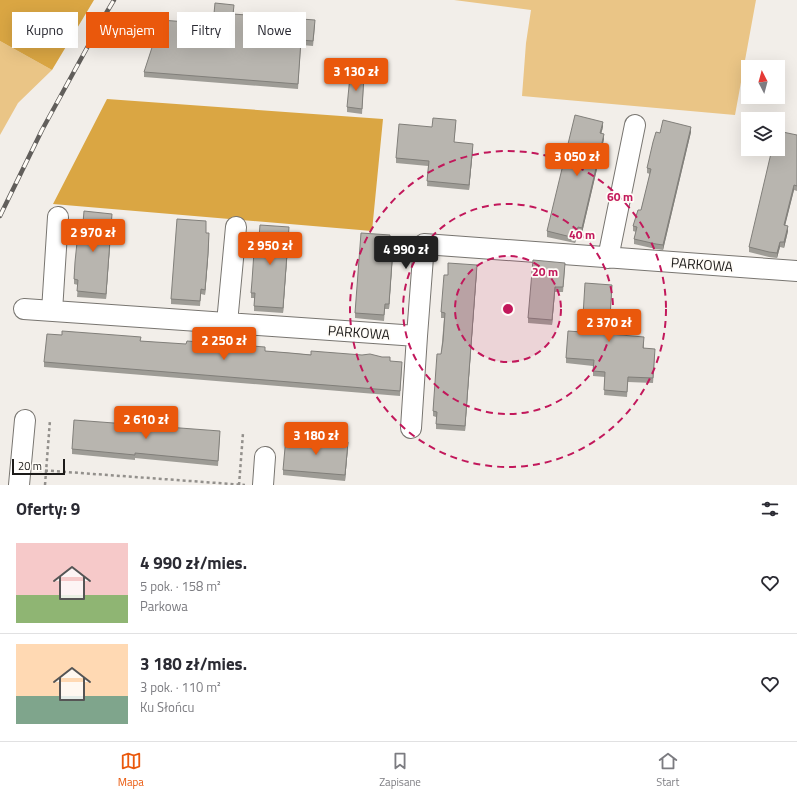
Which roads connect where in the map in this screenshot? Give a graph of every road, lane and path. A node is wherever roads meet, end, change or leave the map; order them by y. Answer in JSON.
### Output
{"nodes":[{"id":1,"x":635,"y":125,"type":"dead end"},
{"id":2,"x":58,"y":217,"type":"dead end"},
{"id":3,"x":236,"y":227,"type":"dead end"},
{"id":4,"x":608,"y":258,"type":"junction"},
{"id":5,"x":797,"y":271,"type":"edge"},
{"id":6,"x":24,"y":309,"type":"dead end"},
{"id":7,"x":52,"y":311,"type":"junction"},
{"id":8,"x":228,"y":323,"type":"junction"},
{"id":9,"x":417,"y":336,"type":"junction"},
{"id":10,"x":25,"y":420,"type":"dead end"},
{"id":11,"x":50,"y":420,"type":"dead end"},
{"id":12,"x":411,"y":428,"type":"dead end"},
{"id":13,"x":243,"y":433,"type":"dead end"},
{"id":14,"x":265,"y":457,"type":"dead end"},
{"id":15,"x":46,"y":470,"type":"junction"},
{"id":16,"x":20,"y":477,"type":"edge"},
{"id":17,"x":45,"y":485,"type":"edge"},
{"id":18,"x":239,"y":485,"type":"edge"},
{"id":19,"x":245,"y":485,"type":"edge"},
{"id":20,"x":263,"y":485,"type":"edge"}],
"edges":[{"from":1,"to":4,"type":"street"},
{"from":2,"to":7,"type":"street"},
{"from":3,"to":8,"type":"street"},
{"from":4,"to":5,"type":"street","name":"PARKOWA"},
{"from":4,"to":9,"type":"street","name":"PARKOWA"},
{"from":6,"to":7,"type":"street","name":"PARKOWA"},
{"from":7,"to":8,"type":"street","name":"PARKOWA"},
{"from":8,"to":9,"type":"street","name":"PARKOWA"},
{"from":9,"to":12,"type":"street"},
{"from":10,"to":16,"type":"street"},
{"from":11,"to":15,"type":"path"},
{"from":13,"to":18,"type":"path"},
{"from":14,"to":20,"type":"street"},
{"from":15,"to":16,"type":"path"},
{"from":15,"to":17,"type":"path"},
{"from":15,"to":18,"type":"path"},
{"from":18,"to":19,"type":"path"}]}
